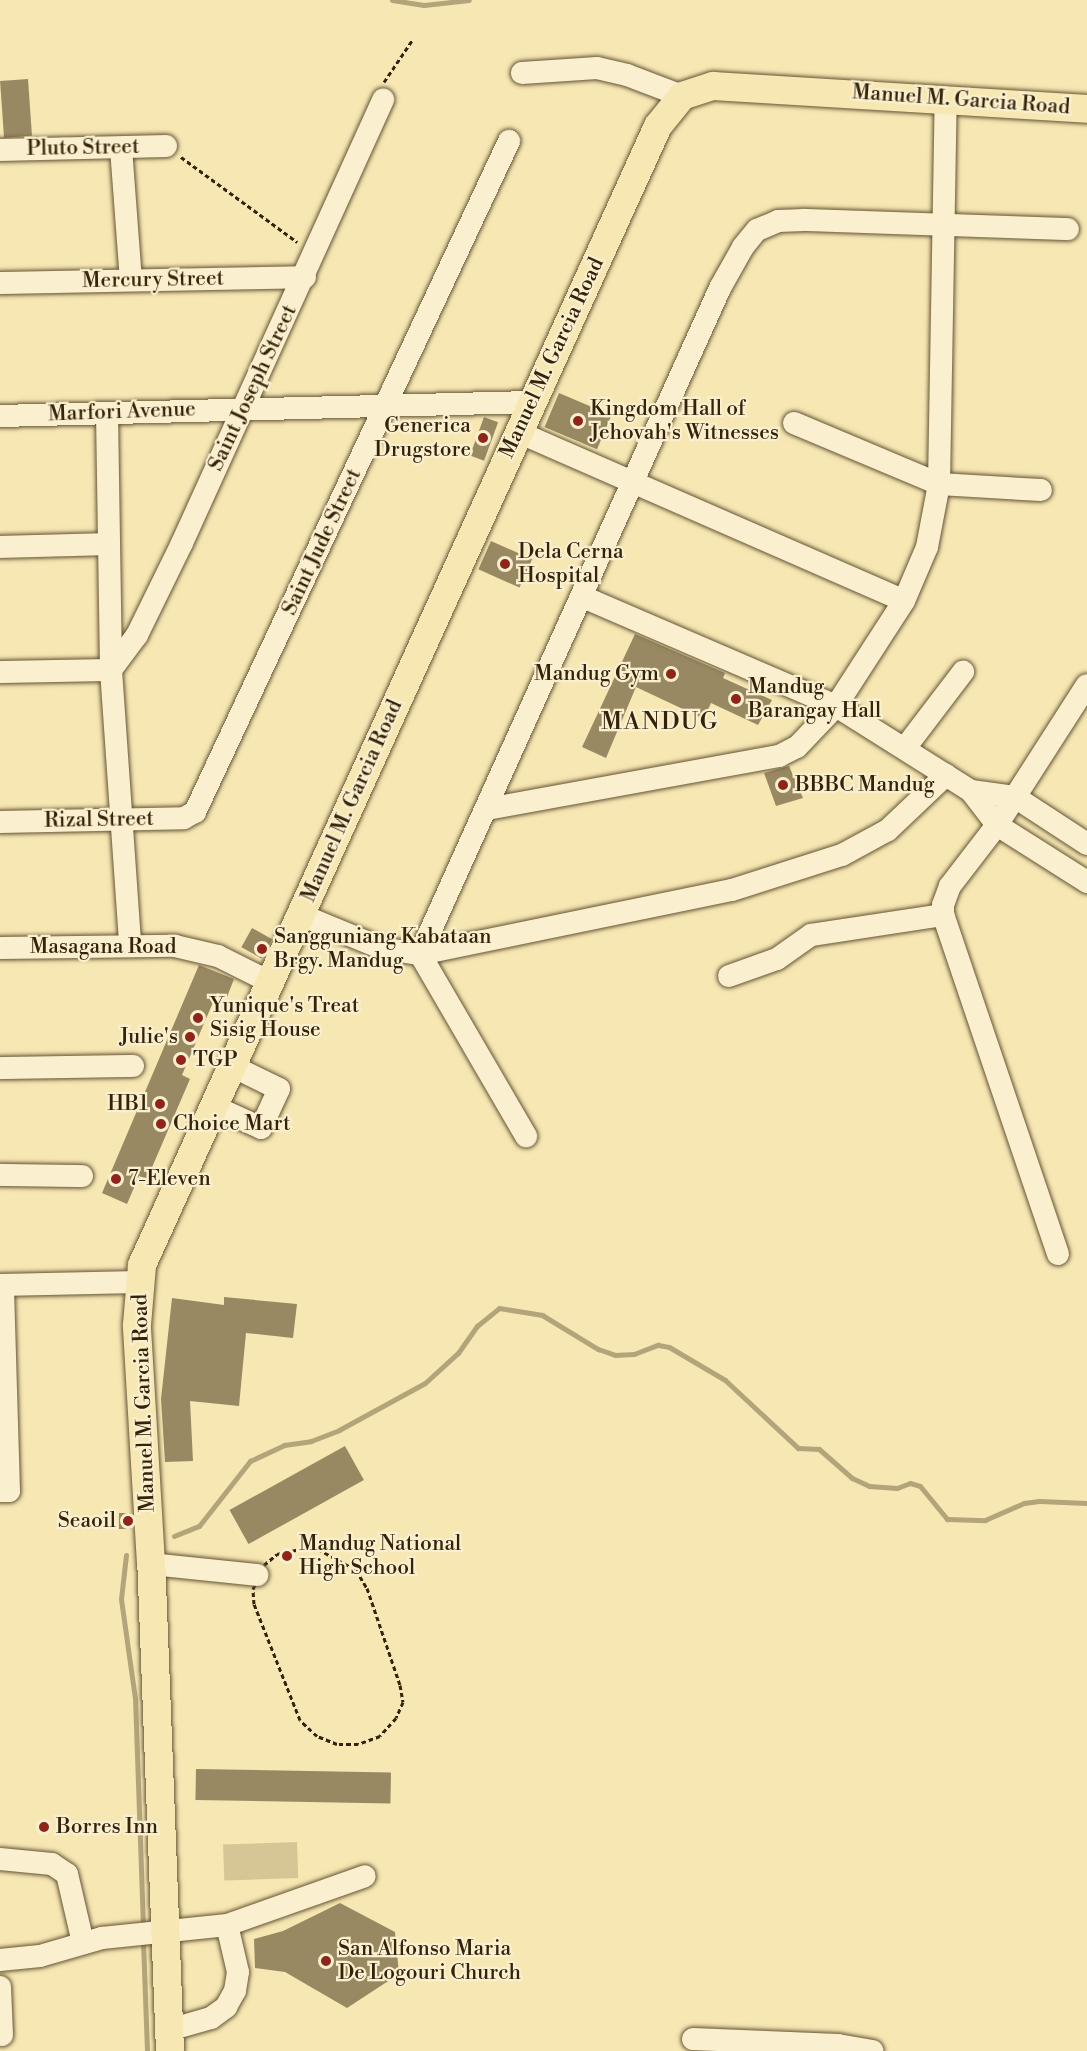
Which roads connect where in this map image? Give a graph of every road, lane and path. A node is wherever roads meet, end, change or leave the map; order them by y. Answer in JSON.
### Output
{"nodes":[{"id":1,"x":413,"y":39,"type":"dead end"},
{"id":2,"x":522,"y":73,"type":"dead end"},
{"id":3,"x":682,"y":96,"type":"junction"},
{"id":4,"x":946,"y":98,"type":"junction"},
{"id":5,"x":383,"y":99,"type":"joint"},
{"id":6,"x":1087,"y":109,"type":"edge"},
{"id":7,"x":509,"y":141,"type":"dead end"},
{"id":8,"x":166,"y":147,"type":"joint"},
{"id":9,"x":121,"y":148,"type":"junction"},
{"id":10,"x":0,"y":150,"type":"edge"},
{"id":11,"x":945,"y":222,"type":"junction"},
{"id":12,"x":1068,"y":229,"type":"dead end"},
{"id":13,"x":315,"y":255,"type":"junction"},
{"id":14,"x":305,"y":277,"type":"junction"},
{"id":15,"x":131,"y":280,"type":"junction"},
{"id":16,"x":0,"y":283,"type":"edge"},
{"id":17,"x":532,"y":402,"type":"junction"},
{"id":18,"x":386,"y":406,"type":"junction"},
{"id":19,"x":241,"y":408,"type":"junction"},
{"id":20,"x":107,"y":412,"type":"junction"},
{"id":21,"x":0,"y":416,"type":"edge"},
{"id":22,"x":794,"y":423,"type":"dead end"},
{"id":23,"x":518,"y":432,"type":"junction"},
{"id":24,"x":634,"y":482,"type":"junction"},
{"id":25,"x":939,"y":484,"type":"junction"},
{"id":26,"x":1041,"y":490,"type":"dead end"},
{"id":27,"x":109,"y":544,"type":"junction"},
{"id":28,"x":0,"y":547,"type":"edge"},
{"id":29,"x":583,"y":597,"type":"junction"},
{"id":30,"x":904,"y":601,"type":"junction"},
{"id":31,"x":111,"y":670,"type":"junction"},
{"id":32,"x":0,"y":672,"type":"edge"},
{"id":33,"x":963,"y":672,"type":"dead end"},
{"id":34,"x":1087,"y":685,"type":"edge"},
{"id":35,"x":836,"y":706,"type":"junction"},
{"id":36,"x":905,"y":748,"type":"junction"},
{"id":37,"x":946,"y":775,"type":"junction"},
{"id":38,"x":971,"y":791,"type":"junction"},
{"id":39,"x":1015,"y":797,"type":"junction"},
{"id":40,"x":487,"y":809,"type":"junction"},
{"id":41,"x":195,"y":812,"type":"joint"},
{"id":42,"x":124,"y":820,"type":"junction"},
{"id":43,"x":0,"y":822,"type":"edge"},
{"id":44,"x":997,"y":825,"type":"junction"},
{"id":45,"x":1086,"y":843,"type":"edge"},
{"id":46,"x":1078,"y":876,"type":"edge"},
{"id":47,"x":301,"y":915,"type":"junction"},
{"id":48,"x":943,"y":915,"type":"junction"},
{"id":49,"x":130,"y":945,"type":"junction"},
{"id":50,"x":0,"y":948,"type":"edge"},
{"id":51,"x":420,"y":954,"type":"junction"},
{"id":52,"x":729,"y":976,"type":"dead end"},
{"id":53,"x":270,"y":982,"type":"junction"},
{"id":54,"x":133,"y":1066,"type":"dead end"},
{"id":55,"x":232,"y":1066,"type":"junction"},
{"id":56,"x":0,"y":1068,"type":"edge"},
{"id":57,"x":213,"y":1106,"type":"junction"},
{"id":58,"x":526,"y":1136,"type":"dead end"},
{"id":59,"x":0,"y":1174,"type":"edge"},
{"id":60,"x":82,"y":1176,"type":"dead end"},
{"id":61,"x":1058,"y":1254,"type":"dead end"},
{"id":62,"x":139,"y":1282,"type":"junction"},
{"id":63,"x":1,"y":1285,"type":"edge"},
{"id":64,"x":3,"y":1385,"type":"edge"},
{"id":65,"x":0,"y":1491,"type":"edge"},
{"id":66,"x":151,"y":1564,"type":"junction"},
{"id":67,"x":257,"y":1575,"type":"junction"},
{"id":68,"x":0,"y":1859,"type":"edge"},
{"id":69,"x":365,"y":1876,"type":"dead end"},
{"id":70,"x":227,"y":1925,"type":"junction"},
{"id":71,"x":165,"y":1931,"type":"junction"},
{"id":72,"x":83,"y":1943,"type":"junction"},
{"id":73,"x":0,"y":1960,"type":"edge"},
{"id":74,"x":0,"y":1987,"type":"edge"},
{"id":75,"x":2,"y":2035,"type":"dead end"},
{"id":76,"x":693,"y":2039,"type":"dead end"},
{"id":77,"x":170,"y":2041,"type":"edge"},
{"id":78,"x":872,"y":2051,"type":"edge"}],
"edges":[{"from":1,"to":5,"type":"path"},
{"from":2,"to":3,"type":"street"},
{"from":3,"to":4,"type":"main road","name":"Manuel M. Garcia Road"},
{"from":3,"to":17,"type":"main road","name":"Manuel M. Garcia Road"},
{"from":4,"to":6,"type":"main road","name":"Manuel M. Garcia Road"},
{"from":4,"to":11,"type":"street"},
{"from":5,"to":13,"type":"street","name":"Saint Joseph Street"},
{"from":7,"to":18,"type":"street","name":"Saint Jude Street"},
{"from":8,"to":9,"type":"street","name":"Pluto Street"},
{"from":8,"to":13,"type":"path"},
{"from":9,"to":10,"type":"street","name":"Pluto Street"},
{"from":9,"to":15,"type":"street"},
{"from":11,"to":12,"type":"street"},
{"from":11,"to":24,"type":"street"},
{"from":11,"to":25,"type":"street"},
{"from":13,"to":14,"type":"street","name":"Saint Joseph Street"},
{"from":14,"to":15,"type":"street","name":"Mercury Street"},
{"from":14,"to":19,"type":"street","name":"Saint Joseph Street"},
{"from":15,"to":16,"type":"street","name":"Mercury Street"},
{"from":17,"to":18,"type":"street","name":"Marfori Avenue"},
{"from":17,"to":23,"type":"main road","name":"Manuel M. Garcia Road"},
{"from":18,"to":19,"type":"street","name":"Marfori Avenue"},
{"from":18,"to":41,"type":"street","name":"Saint Jude Street"},
{"from":19,"to":20,"type":"street","name":"Marfori Avenue"},
{"from":19,"to":31,"type":"street","name":"Saint Joseph Street"},
{"from":20,"to":21,"type":"street","name":"Marfori Avenue"},
{"from":20,"to":27,"type":"street"},
{"from":22,"to":25,"type":"street"},
{"from":23,"to":24,"type":"street"},
{"from":23,"to":47,"type":"main road","name":"Manuel M. Garcia Road"},
{"from":24,"to":29,"type":"street"},
{"from":24,"to":30,"type":"street"},
{"from":25,"to":26,"type":"street"},
{"from":25,"to":30,"type":"street"},
{"from":27,"to":28,"type":"street"},
{"from":27,"to":31,"type":"street"},
{"from":29,"to":35,"type":"street"},
{"from":29,"to":40,"type":"street"},
{"from":30,"to":35,"type":"street"},
{"from":31,"to":32,"type":"street"},
{"from":31,"to":42,"type":"street"},
{"from":33,"to":36,"type":"street"},
{"from":34,"to":39,"type":"street"},
{"from":35,"to":36,"type":"street"},
{"from":35,"to":40,"type":"street"},
{"from":36,"to":37,"type":"street"},
{"from":37,"to":38,"type":"street"},
{"from":37,"to":51,"type":"street"},
{"from":38,"to":39,"type":"street"},
{"from":38,"to":44,"type":"street"},
{"from":39,"to":44,"type":"street"},
{"from":39,"to":45,"type":"street"},
{"from":40,"to":51,"type":"street"},
{"from":41,"to":42,"type":"street","name":"Rizal Street"},
{"from":42,"to":43,"type":"street","name":"Rizal Street"},
{"from":42,"to":49,"type":"street"},
{"from":44,"to":46,"type":"street"},
{"from":44,"to":48,"type":"street"},
{"from":45,"to":46,"type":"street"},
{"from":47,"to":51,"type":"street"},
{"from":47,"to":53,"type":"main road","name":"Manuel M. Garcia Road"},
{"from":48,"to":52,"type":"street"},
{"from":48,"to":61,"type":"street"},
{"from":49,"to":50,"type":"street","name":"Masagana Road"},
{"from":49,"to":53,"type":"street","name":"Masagana Road"},
{"from":51,"to":58,"type":"street"},
{"from":53,"to":55,"type":"main road","name":"Manuel M. Garcia Road"},
{"from":54,"to":56,"type":"street"},
{"from":55,"to":57,"type":"main road","name":"Manuel M. Garcia Road"},
{"from":55,"to":57,"type":"street"},
{"from":57,"to":62,"type":"main road","name":"Manuel M. Garcia Road"},
{"from":59,"to":60,"type":"street"},
{"from":62,"to":63,"type":"street"},
{"from":62,"to":66,"type":"main road","name":"Manuel M. Garcia Road"},
{"from":63,"to":64,"type":"street"},
{"from":64,"to":65,"type":"street"},
{"from":66,"to":67,"type":"street"},
{"from":66,"to":71,"type":"main road","name":"Manuel M. Garcia Road"},
{"from":67,"to":67,"type":"path"},
{"from":68,"to":72,"type":"street"},
{"from":69,"to":70,"type":"street"},
{"from":70,"to":71,"type":"street"},
{"from":70,"to":77,"type":"street"},
{"from":71,"to":72,"type":"street"},
{"from":71,"to":77,"type":"main road","name":"Manuel M. Garcia Road"},
{"from":72,"to":73,"type":"street"},
{"from":74,"to":75,"type":"street"},
{"from":76,"to":78,"type":"street"}]}
